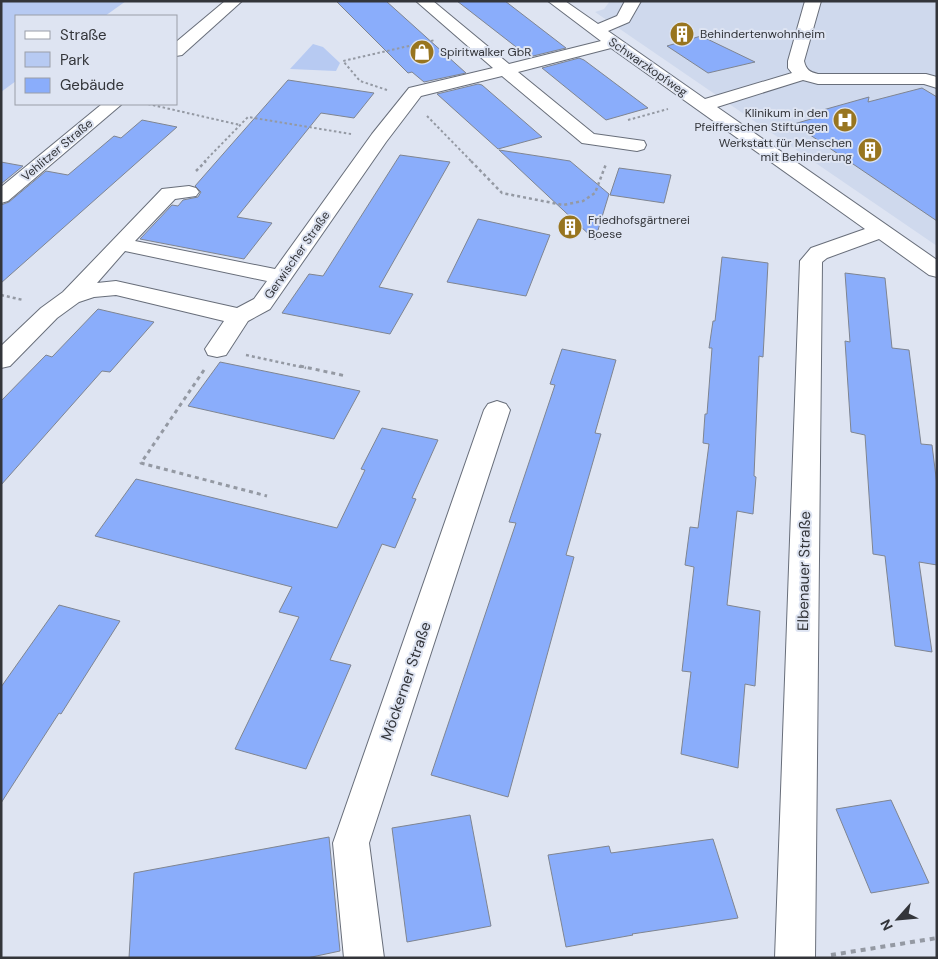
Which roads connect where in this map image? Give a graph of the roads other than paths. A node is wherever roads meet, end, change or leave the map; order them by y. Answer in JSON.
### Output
{"nodes":[{"id":1,"x":235,"y":1,"type":"edge"},
{"id":2,"x":423,"y":1,"type":"edge"},
{"id":3,"x":555,"y":1,"type":"edge"},
{"id":4,"x":633,"y":1,"type":"edge"},
{"id":5,"x":813,"y":1,"type":"edge"},
{"id":6,"x":596,"y":30,"type":"junction"},
{"id":7,"x":613,"y":42,"type":"junction"},
{"id":8,"x":178,"y":49,"type":"edge"},
{"id":9,"x":504,"y":69,"type":"junction"},
{"id":10,"x":803,"y":75,"type":"junction"},
{"id":11,"x":936,"y":78,"type":"edge"},
{"id":12,"x":700,"y":103,"type":"junction"},
{"id":13,"x":112,"y":105,"type":"edge"},
{"id":14,"x":637,"y":145,"type":"dead end"},
{"id":15,"x":191,"y":183,"type":"road end"},
{"id":16,"x":1,"y":197,"type":"edge"},
{"id":17,"x":880,"y":231,"type":"junction"},
{"id":18,"x":120,"y":244,"type":"junction"},
{"id":19,"x":937,"y":270,"type":"edge"},
{"id":20,"x":281,"y":277,"type":"junction"},
{"id":21,"x":71,"y":296,"type":"junction"},
{"id":22,"x":240,"y":316,"type":"junction"},
{"id":23,"x":217,"y":350,"type":"road end"},
{"id":24,"x":1,"y":360,"type":"edge"},
{"id":25,"x":497,"y":410,"type":"dead end"},
{"id":26,"x":807,"y":957,"type":"edge"},
{"id":27,"x":364,"y":958,"type":"edge"}],
"edges":[{"from":1,"to":8,"type":"street"},
{"from":2,"to":9,"type":"street"},
{"from":3,"to":6,"type":"street","name":"Schwarzkopfweg"},
{"from":4,"to":6,"type":"street"},
{"from":5,"to":10,"type":"street"},
{"from":6,"to":7,"type":"street","name":"Schwarzkopfweg"},
{"from":7,"to":9,"type":"street","name":"Gerwischer Straße"},
{"from":7,"to":12,"type":"street","name":"Schwarzkopfweg"},
{"from":9,"to":14,"type":"street"},
{"from":9,"to":20,"type":"street","name":"Gerwischer Straße"},
{"from":10,"to":11,"type":"street"},
{"from":10,"to":12,"type":"street"},
{"from":12,"to":17,"type":"street","name":"Schwarzkopfweg"},
{"from":13,"to":16,"type":"street","name":"Vehlitzer Straße"},
{"from":15,"to":18,"type":"street"},
{"from":17,"to":19,"type":"street","name":"Schwarzkopfweg"},
{"from":17,"to":26,"type":"street","name":"Elbenauer Straße"},
{"from":18,"to":20,"type":"street"},
{"from":18,"to":21,"type":"street"},
{"from":20,"to":22,"type":"street","name":"Gerwischer Straße"},
{"from":21,"to":22,"type":"street"},
{"from":21,"to":24,"type":"street"},
{"from":22,"to":23,"type":"street"},
{"from":25,"to":27,"type":"street","name":"Möckerner Straße"}]}
